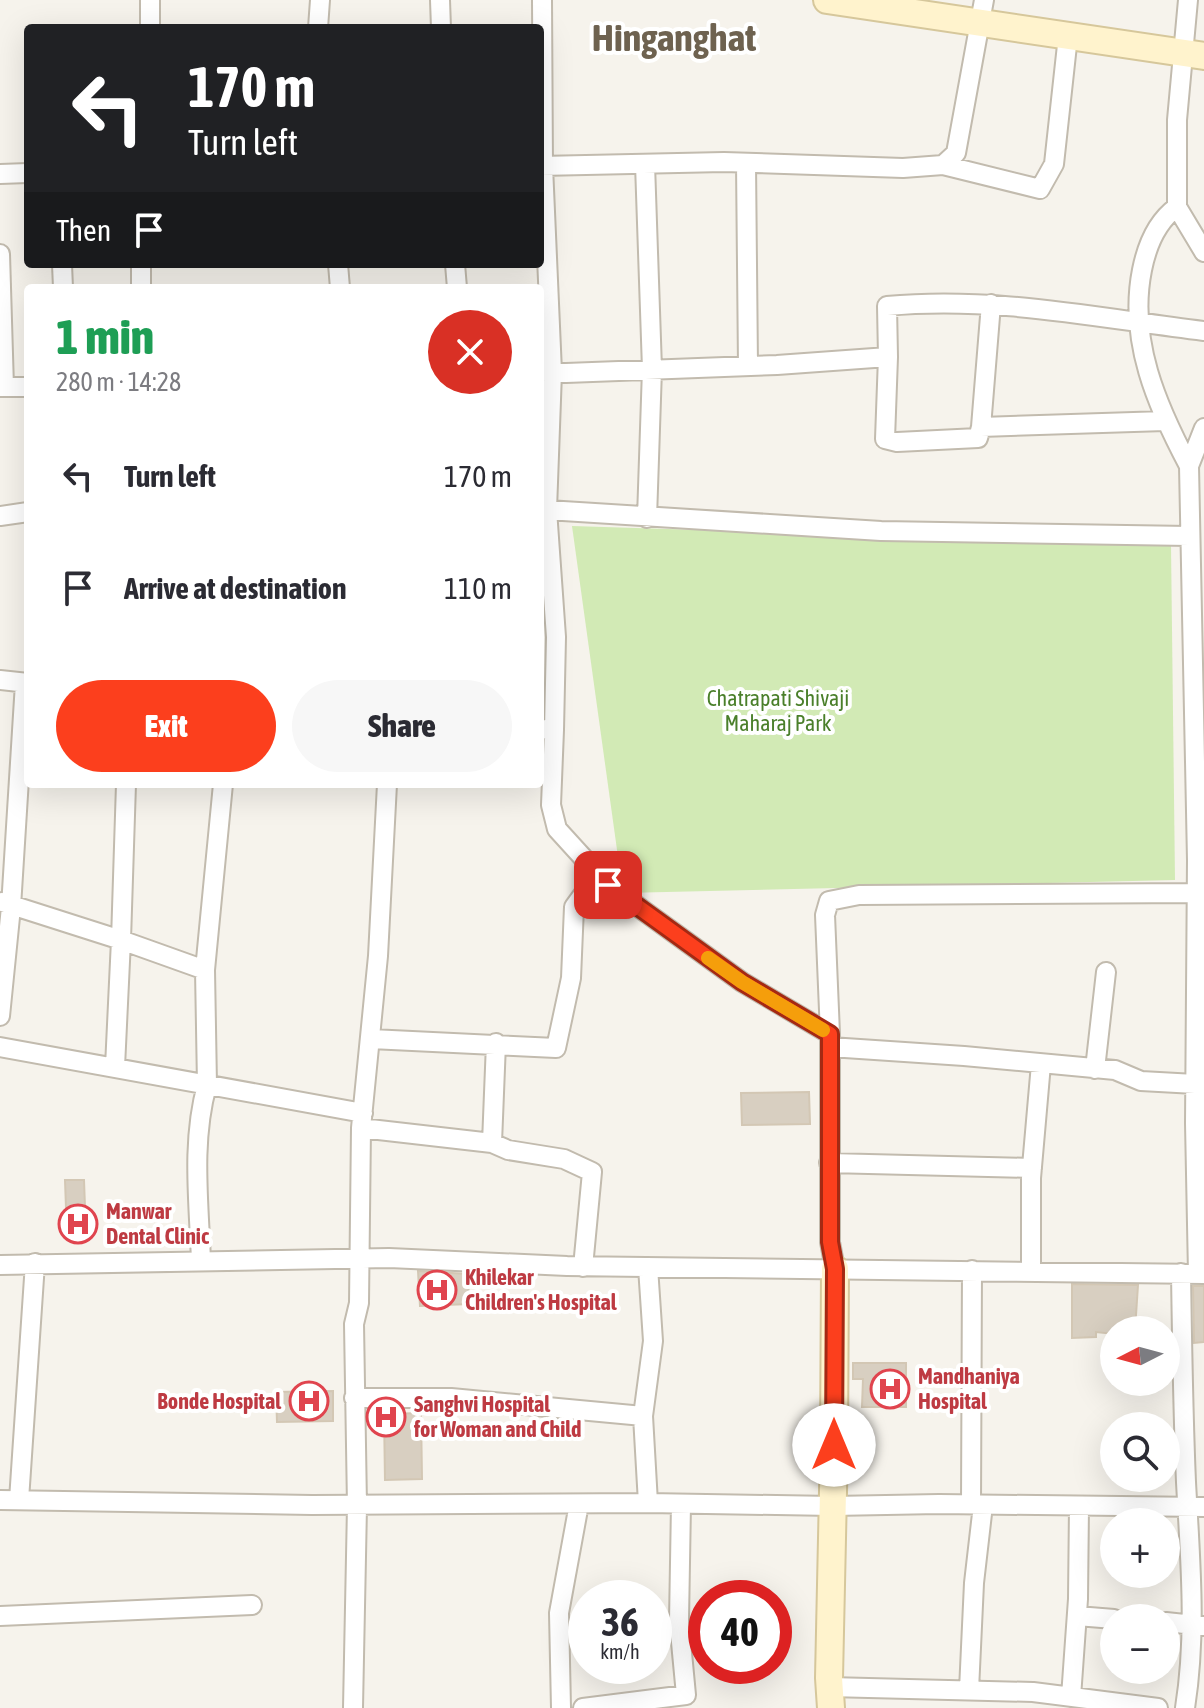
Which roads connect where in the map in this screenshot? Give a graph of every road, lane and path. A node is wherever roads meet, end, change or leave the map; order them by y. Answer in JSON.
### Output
{"nodes":[{"id":1,"x":150,"y":0,"type":"edge"},
{"id":2,"x":320,"y":0,"type":"edge"},
{"id":3,"x":440,"y":0,"type":"edge"},
{"id":4,"x":542,"y":0,"type":"edge"},
{"id":5,"x":827,"y":0,"type":"edge"},
{"id":6,"x":1188,"y":0,"type":"edge"},
{"id":7,"x":982,"y":11,"type":"edge"},
{"id":8,"x":150,"y":24,"type":"edge"},
{"id":9,"x":318,"y":24,"type":"edge"},
{"id":10,"x":441,"y":24,"type":"edge"},
{"id":11,"x":542,"y":24,"type":"edge"},
{"id":12,"x":1068,"y":36,"type":"junction"},
{"id":13,"x":1193,"y":54,"type":"edge"},
{"id":14,"x":746,"y":163,"type":"junction"},
{"id":15,"x":645,"y":164,"type":"junction"},
{"id":16,"x":943,"y":165,"type":"junction"},
{"id":17,"x":544,"y":166,"type":"edge"},
{"id":18,"x":24,"y":173,"type":"edge"},
{"id":19,"x":0,"y":174,"type":"edge"},
{"id":20,"x":1177,"y":207,"type":"junction"},
{"id":21,"x":1204,"y":252,"type":"edge"},
{"id":22,"x":0,"y":254,"type":"edge"},
{"id":23,"x":544,"y":290,"type":"edge"},
{"id":24,"x":991,"y":304,"type":"junction"},
{"id":25,"x":1139,"y":323,"type":"junction"},
{"id":26,"x":1204,"y":331,"type":"edge"},
{"id":27,"x":888,"y":357,"type":"junction"},
{"id":28,"x":748,"y":366,"type":"junction"},
{"id":29,"x":652,"y":369,"type":"junction"},
{"id":30,"x":546,"y":372,"type":"edge"},
{"id":31,"x":2,"y":387,"type":"edge"},
{"id":32,"x":24,"y":387,"type":"edge"},
{"id":33,"x":1165,"y":421,"type":"junction"},
{"id":34,"x":981,"y":427,"type":"junction"},
{"id":35,"x":1204,"y":428,"type":"edge"},
{"id":36,"x":1189,"y":466,"type":"junction"},
{"id":37,"x":547,"y":510,"type":"junction"},
{"id":38,"x":24,"y":513,"type":"edge"},
{"id":39,"x":0,"y":516,"type":"edge"},
{"id":40,"x":647,"y":518,"type":"junction"},
{"id":41,"x":544,"y":536,"type":"edge"},
{"id":42,"x":1189,"y":536,"type":"junction"},
{"id":43,"x":1197,"y":576,"type":"edge"},
{"id":44,"x":548,"y":636,"type":"edge"},
{"id":45,"x":0,"y":680,"type":"edge"},
{"id":46,"x":24,"y":683,"type":"edge"},
{"id":47,"x":24,"y":705,"type":"edge"},
{"id":48,"x":547,"y":730,"type":"edge"},
{"id":49,"x":126,"y":788,"type":"edge"},
{"id":50,"x":223,"y":788,"type":"edge"},
{"id":51,"x":387,"y":788,"type":"edge"},
{"id":52,"x":598,"y":874,"type":"junction"},
{"id":53,"x":1197,"y":893,"type":"junction"},
{"id":54,"x":6,"y":904,"type":"edge"},
{"id":55,"x":121,"y":940,"type":"junction"},
{"id":56,"x":205,"y":970,"type":"junction"},
{"id":57,"x":1106,"y":972,"type":"dead end"},
{"id":58,"x":1200,"y":980,"type":"edge"},
{"id":59,"x":0,"y":1016,"type":"edge"},
{"id":60,"x":371,"y":1039,"type":"junction"},
{"id":61,"x":830,"y":1040,"type":"junction"},
{"id":62,"x":496,"y":1043,"type":"junction"},
{"id":63,"x":0,"y":1047,"type":"edge"},
{"id":64,"x":1041,"y":1064,"type":"junction"},
{"id":65,"x":115,"y":1067,"type":"junction"},
{"id":66,"x":1095,"y":1069,"type":"junction"},
{"id":67,"x":1195,"y":1084,"type":"junction"},
{"id":68,"x":207,"y":1085,"type":"junction"},
{"id":69,"x":362,"y":1120,"type":"junction"},
{"id":70,"x":492,"y":1143,"type":"junction"},
{"id":71,"x":829,"y":1163,"type":"junction"},
{"id":72,"x":1032,"y":1168,"type":"junction"},
{"id":73,"x":360,"y":1258,"type":"junction"},
{"id":74,"x":201,"y":1261,"type":"junction"},
{"id":75,"x":35,"y":1263,"type":"junction"},
{"id":76,"x":0,"y":1265,"type":"edge"},
{"id":77,"x":583,"y":1267,"type":"junction"},
{"id":78,"x":648,"y":1267,"type":"junction"},
{"id":79,"x":835,"y":1269,"type":"junction"},
{"id":80,"x":972,"y":1270,"type":"junction"},
{"id":81,"x":1031,"y":1271,"type":"junction"},
{"id":82,"x":1194,"y":1273,"type":"edge"},
{"id":83,"x":354,"y":1398,"type":"junction"},
{"id":84,"x":643,"y":1416,"type":"junction"},
{"id":85,"x":0,"y":1500,"type":"edge"},
{"id":86,"x":19,"y":1500,"type":"junction"},
{"id":87,"x":648,"y":1503,"type":"junction"},
{"id":88,"x":579,"y":1504,"type":"junction"},
{"id":89,"x":681,"y":1504,"type":"junction"},
{"id":90,"x":977,"y":1505,"type":"junction"},
{"id":91,"x":357,"y":1506,"type":"junction"},
{"id":92,"x":833,"y":1506,"type":"junction"},
{"id":93,"x":1079,"y":1506,"type":"junction"},
{"id":94,"x":1196,"y":1507,"type":"edge"},
{"id":95,"x":252,"y":1605,"type":"dead end"},
{"id":96,"x":0,"y":1616,"type":"edge"},
{"id":97,"x":1077,"y":1616,"type":"junction"},
{"id":98,"x":1100,"y":1618,"type":"edge"},
{"id":99,"x":1197,"y":1625,"type":"edge"},
{"id":100,"x":969,"y":1690,"type":"junction"},
{"id":101,"x":1071,"y":1697,"type":"junction"},
{"id":102,"x":830,"y":1698,"type":"edge"},
{"id":103,"x":353,"y":1708,"type":"edge"},
{"id":104,"x":561,"y":1708,"type":"edge"},
{"id":105,"x":583,"y":1708,"type":"edge"},
{"id":106,"x":1158,"y":1708,"type":"edge"},
{"id":107,"x":1185,"y":1708,"type":"edge"}],
"edges":[{"from":1,"to":8,"type":"street"},
{"from":2,"to":9,"type":"street"},
{"from":3,"to":10,"type":"street"},
{"from":4,"to":11,"type":"street"},
{"from":5,"to":7,"type":"street"},
{"from":6,"to":13,"type":"street"},
{"from":7,"to":12,"type":"street"},
{"from":7,"to":16,"type":"street"},
{"from":12,"to":13,"type":"street"},
{"from":12,"to":16,"type":"street"},
{"from":13,"to":20,"type":"street"},
{"from":14,"to":15,"type":"street"},
{"from":14,"to":16,"type":"street"},
{"from":14,"to":28,"type":"street"},
{"from":15,"to":17,"type":"street"},
{"from":15,"to":29,"type":"street"},
{"from":18,"to":19,"type":"street"},
{"from":20,"to":21,"type":"street"},
{"from":20,"to":25,"type":"street"},
{"from":22,"to":31,"type":"street"},
{"from":23,"to":30,"type":"street"},
{"from":24,"to":25,"type":"street"},
{"from":24,"to":27,"type":"street"},
{"from":24,"to":34,"type":"street"},
{"from":25,"to":26,"type":"street"},
{"from":25,"to":33,"type":"street"},
{"from":27,"to":28,"type":"street"},
{"from":27,"to":34,"type":"street"},
{"from":28,"to":29,"type":"street"},
{"from":29,"to":30,"type":"street"},
{"from":29,"to":40,"type":"street"},
{"from":30,"to":37,"type":"street"},
{"from":31,"to":32,"type":"street"},
{"from":33,"to":34,"type":"street"},
{"from":33,"to":36,"type":"street"},
{"from":35,"to":36,"type":"street"},
{"from":36,"to":42,"type":"street"},
{"from":37,"to":40,"type":"street"},
{"from":37,"to":41,"type":"street"},
{"from":38,"to":39,"type":"street"},
{"from":40,"to":42,"type":"street"},
{"from":41,"to":44,"type":"street"},
{"from":42,"to":43,"type":"street"},
{"from":43,"to":53,"type":"street"},
{"from":44,"to":48,"type":"street"},
{"from":45,"to":46,"type":"street"},
{"from":47,"to":54,"type":"street"},
{"from":48,"to":52,"type":"street"},
{"from":49,"to":55,"type":"street"},
{"from":50,"to":56,"type":"street"},
{"from":51,"to":60,"type":"street"},
{"from":52,"to":61,"type":"street"},
{"from":52,"to":62,"type":"street"},
{"from":53,"to":58,"type":"street"},
{"from":53,"to":61,"type":"street"},
{"from":54,"to":55,"type":"street"},
{"from":54,"to":59,"type":"street"},
{"from":55,"to":56,"type":"street"},
{"from":55,"to":65,"type":"street"},
{"from":56,"to":68,"type":"street"},
{"from":57,"to":66,"type":"street"},
{"from":58,"to":67,"type":"street"},
{"from":60,"to":62,"type":"street"},
{"from":60,"to":69,"type":"street"},
{"from":61,"to":64,"type":"street"},
{"from":61,"to":71,"type":"street"},
{"from":62,"to":70,"type":"street"},
{"from":63,"to":65,"type":"street"},
{"from":64,"to":66,"type":"street"},
{"from":64,"to":72,"type":"street"},
{"from":65,"to":68,"type":"street"},
{"from":66,"to":67,"type":"street"},
{"from":67,"to":82,"type":"street"},
{"from":68,"to":69,"type":"street"},
{"from":68,"to":74,"type":"street"},
{"from":69,"to":70,"type":"street"},
{"from":69,"to":73,"type":"street"},
{"from":70,"to":77,"type":"street"},
{"from":71,"to":72,"type":"street"},
{"from":71,"to":79,"type":"street"},
{"from":72,"to":81,"type":"street"},
{"from":73,"to":74,"type":"street"},
{"from":73,"to":77,"type":"street"},
{"from":73,"to":83,"type":"street"},
{"from":74,"to":75,"type":"street"},
{"from":75,"to":76,"type":"street"},
{"from":75,"to":86,"type":"street"},
{"from":77,"to":78,"type":"street"},
{"from":78,"to":79,"type":"street"},
{"from":78,"to":84,"type":"street"},
{"from":79,"to":80,"type":"street"},
{"from":79,"to":92,"type":"street"},
{"from":80,"to":81,"type":"street"},
{"from":80,"to":90,"type":"street"},
{"from":81,"to":82,"type":"street"},
{"from":82,"to":94,"type":"street"},
{"from":83,"to":84,"type":"street"},
{"from":83,"to":91,"type":"street"},
{"from":84,"to":87,"type":"street"},
{"from":85,"to":86,"type":"street"},
{"from":86,"to":91,"type":"street"},
{"from":87,"to":88,"type":"street"},
{"from":87,"to":89,"type":"street"},
{"from":88,"to":91,"type":"street"},
{"from":88,"to":104,"type":"street"},
{"from":89,"to":92,"type":"street"},
{"from":89,"to":105,"type":"street"},
{"from":90,"to":92,"type":"street"},
{"from":90,"to":93,"type":"street"},
{"from":90,"to":100,"type":"street"},
{"from":91,"to":103,"type":"street"},
{"from":92,"to":102,"type":"street"},
{"from":93,"to":94,"type":"street"},
{"from":93,"to":97,"type":"street"},
{"from":94,"to":99,"type":"street"},
{"from":95,"to":96,"type":"street"},
{"from":97,"to":98,"type":"street"},
{"from":97,"to":101,"type":"street"},
{"from":99,"to":107,"type":"street"},
{"from":100,"to":101,"type":"street"},
{"from":100,"to":102,"type":"street"},
{"from":101,"to":106,"type":"street"}]}
